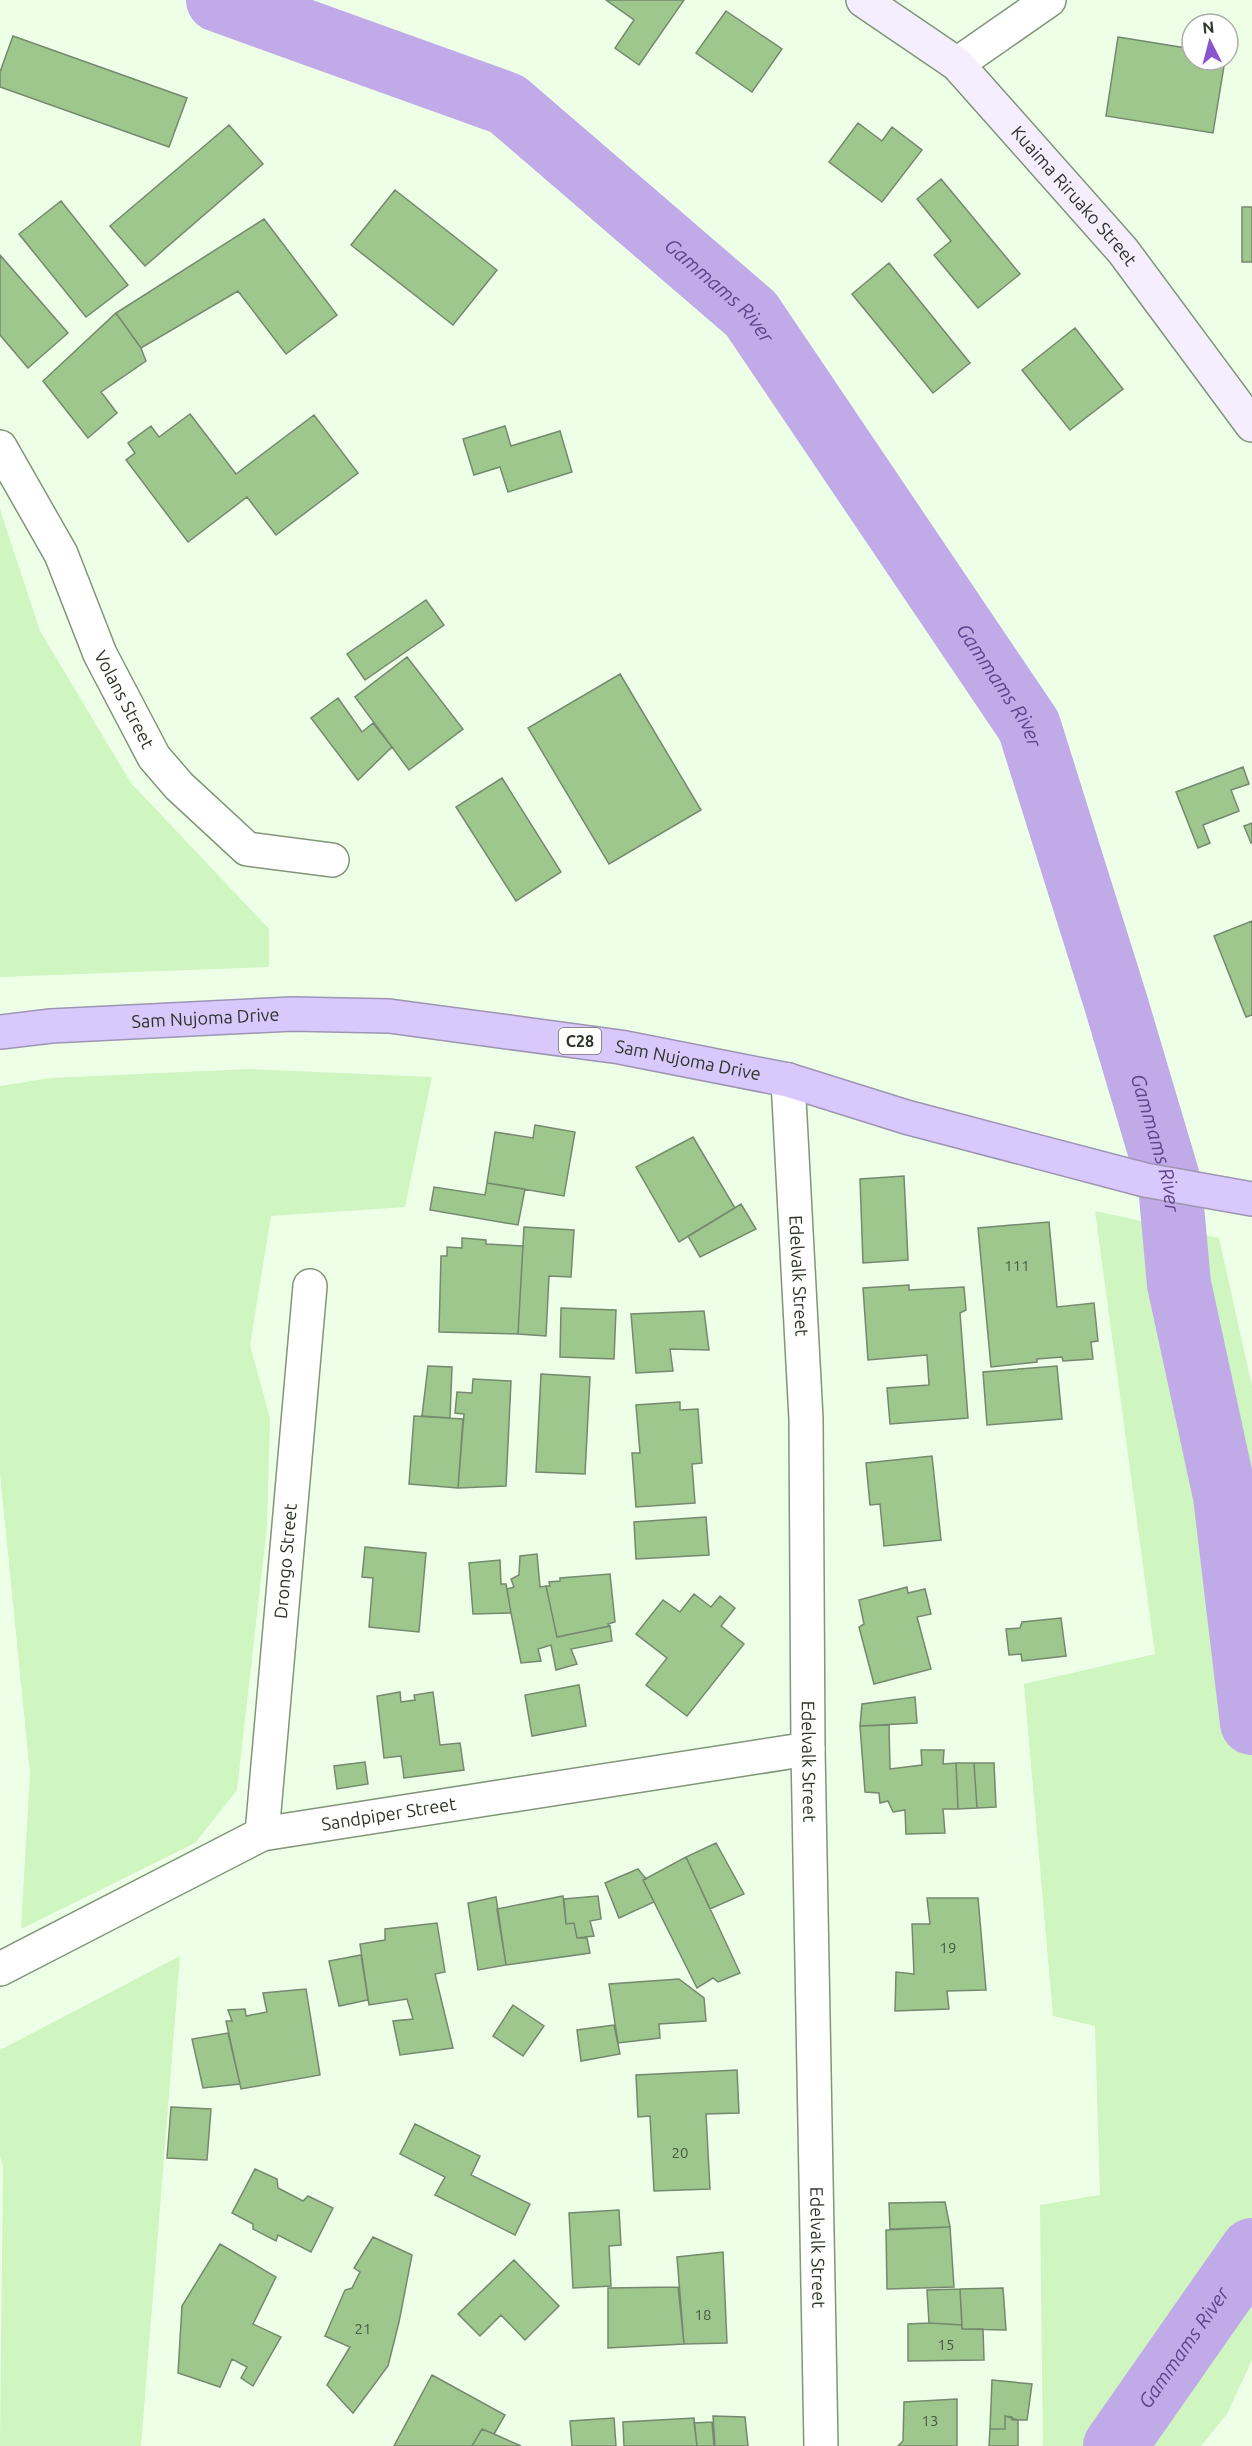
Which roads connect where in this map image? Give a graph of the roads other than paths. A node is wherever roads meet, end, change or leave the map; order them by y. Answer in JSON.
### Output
{"nodes":[{"id":1,"x":863,"y":0,"type":"edge"},
{"id":2,"x":1049,"y":0,"type":"edge"},
{"id":3,"x":957,"y":64,"type":"junction"},
{"id":4,"x":1252,"y":424,"type":"edge"},
{"id":5,"x":0,"y":447,"type":"edge"},
{"id":6,"x":332,"y":860,"type":"dead end"},
{"id":7,"x":0,"y":1032,"type":"edge"},
{"id":8,"x":788,"y":1080,"type":"junction"},
{"id":9,"x":1248,"y":1199,"type":"edge"},
{"id":10,"x":310,"y":1286,"type":"dead end"},
{"id":11,"x":808,"y":1749,"type":"junction"},
{"id":12,"x":262,"y":1834,"type":"junction"},
{"id":13,"x":0,"y":1969,"type":"edge"},
{"id":14,"x":821,"y":2446,"type":"edge"}],
"edges":[{"from":1,"to":3,"type":"street","name":"Kuaima Riruako Street"},
{"from":2,"to":3,"type":"street"},
{"from":3,"to":4,"type":"street","name":"Kuaima Riruako Street"},
{"from":5,"to":6,"type":"street","name":"Volans Street"},
{"from":7,"to":8,"type":"highway","name":"Sam Nujoma Drive","number":"C28"},
{"from":8,"to":9,"type":"highway","name":"Sam Nujoma Drive","number":"C28"},
{"from":8,"to":11,"type":"street","name":"Edelvalk Street"},
{"from":10,"to":12,"type":"street","name":"Drongo Street"},
{"from":11,"to":12,"type":"street","name":"Sandpiper Street"},
{"from":11,"to":14,"type":"street","name":"Edelvalk Street"},
{"from":12,"to":13,"type":"street","name":"Sandpiper Street"}]}
